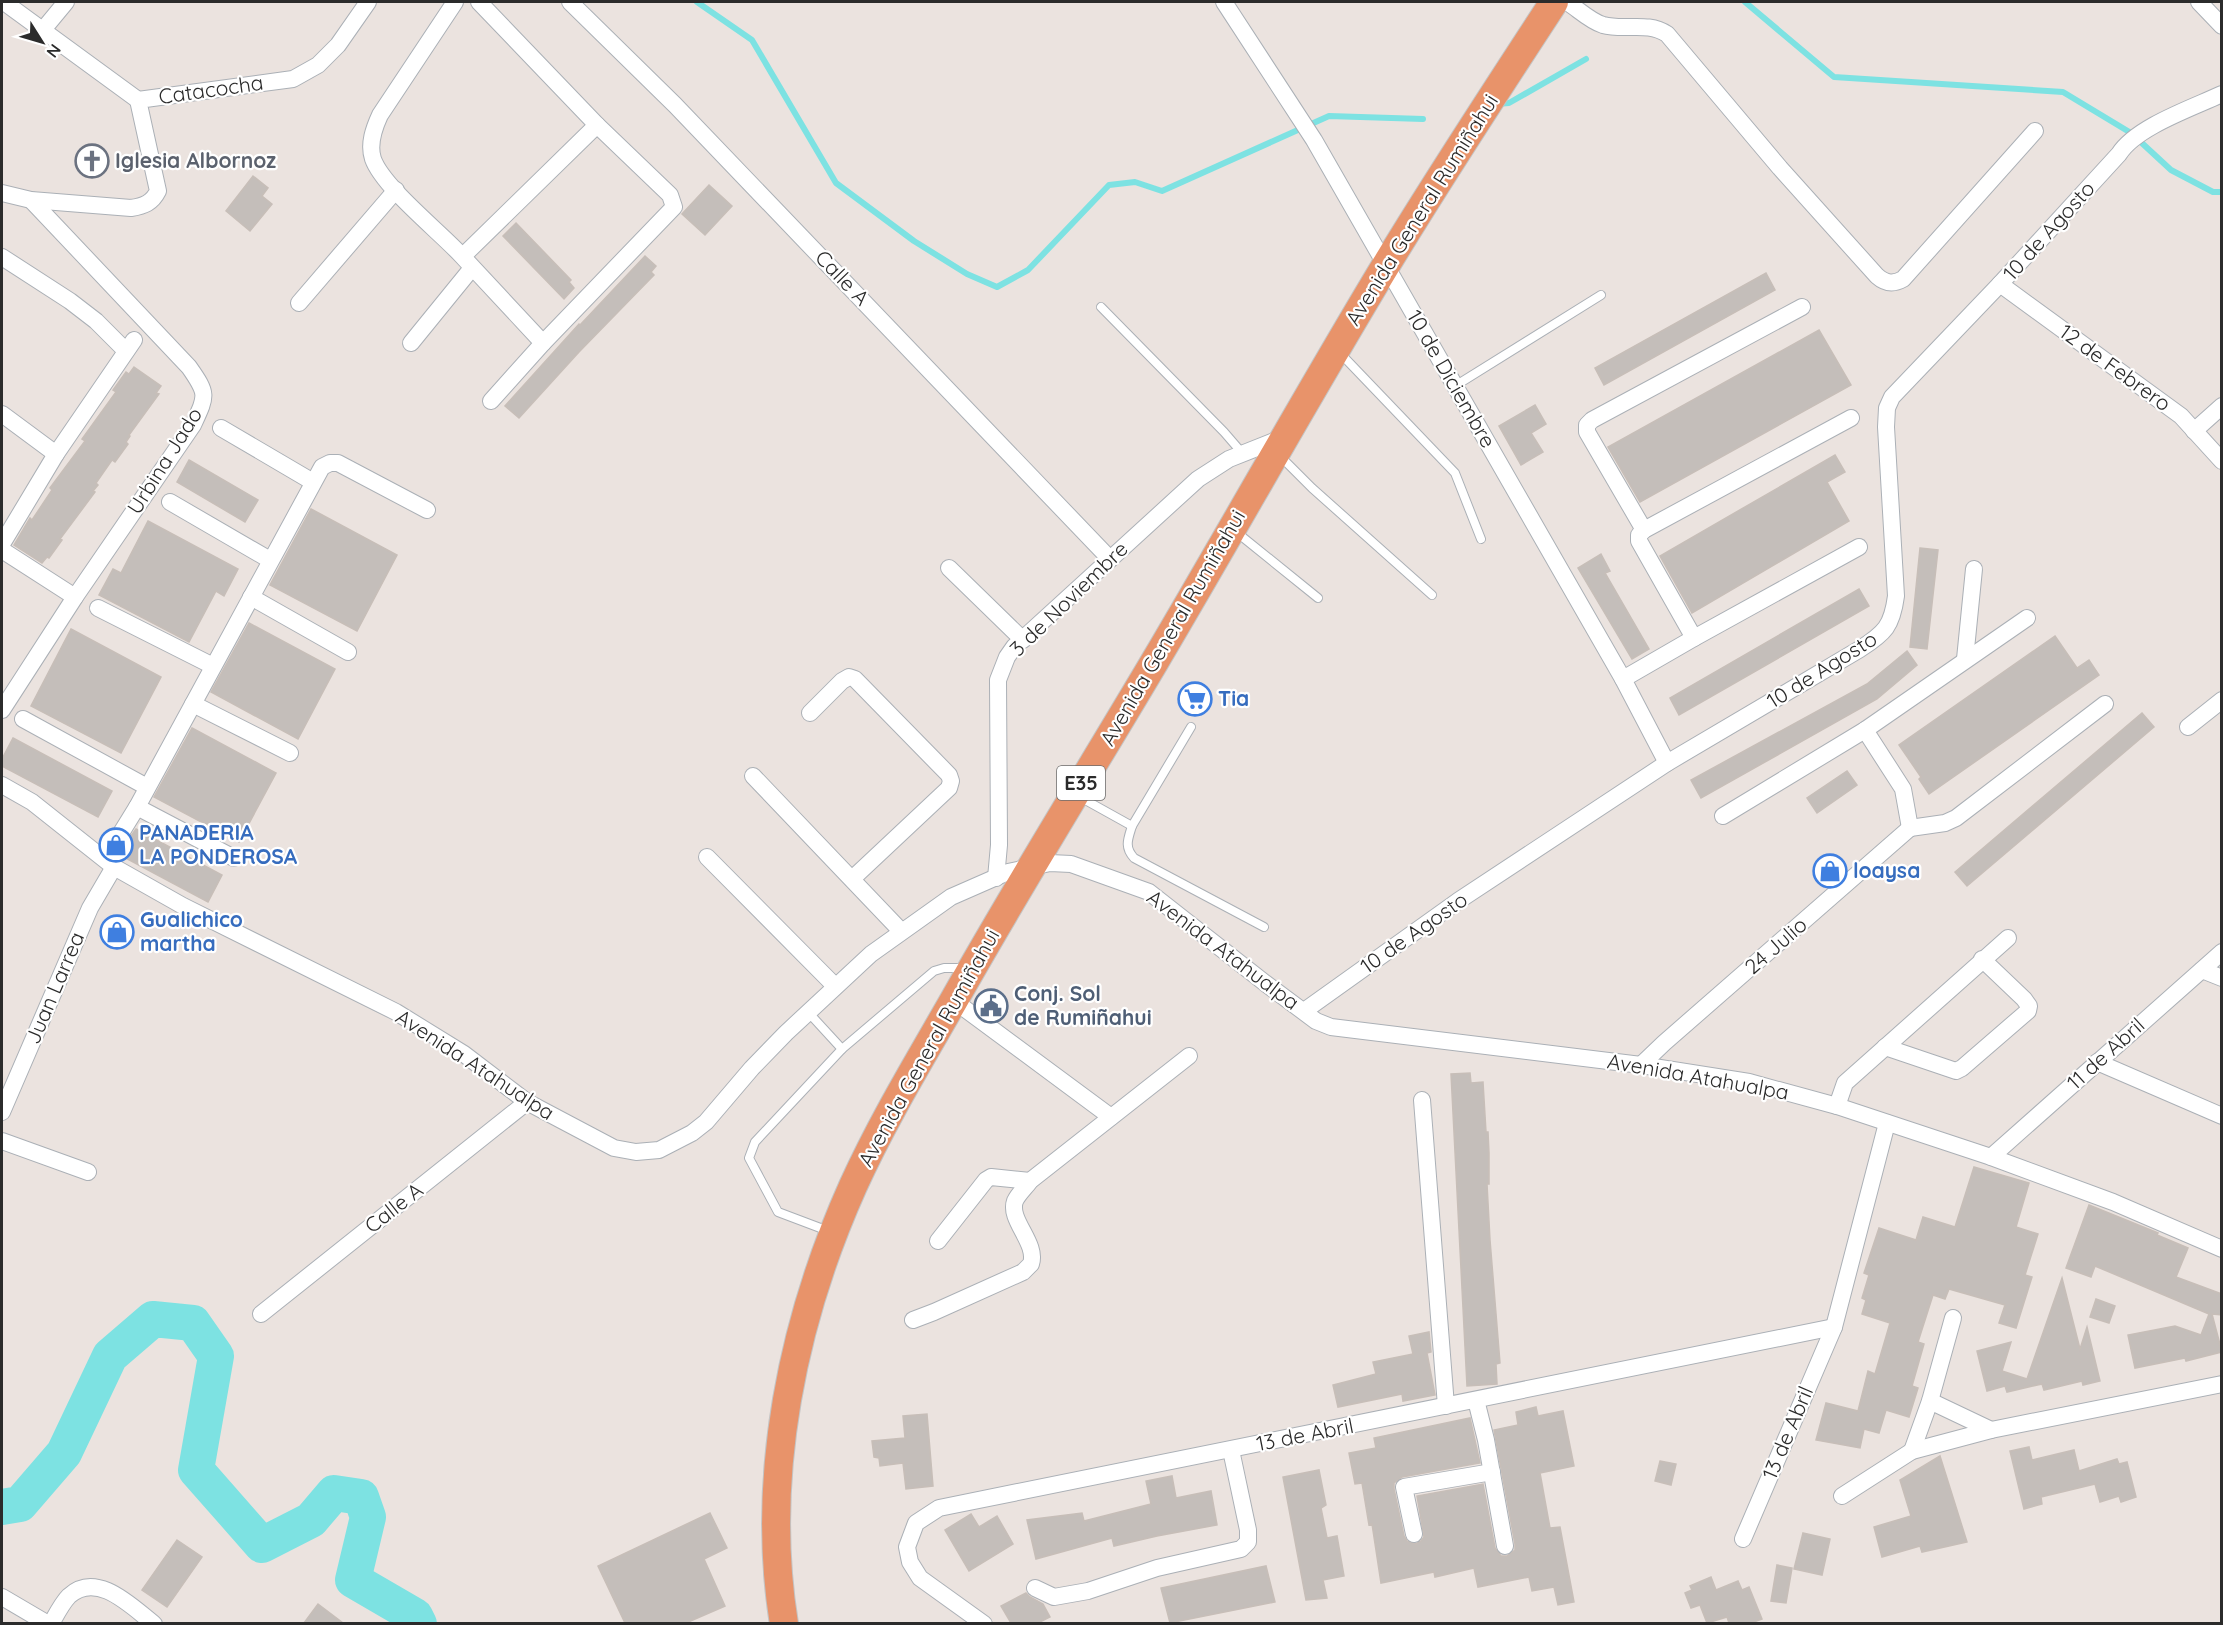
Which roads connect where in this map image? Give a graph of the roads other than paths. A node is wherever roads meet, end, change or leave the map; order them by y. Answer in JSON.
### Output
{"nodes":[{"id":1,"x":4,"y":2,"type":"edge"},
{"id":2,"x":66,"y":2,"type":"edge"},
{"id":3,"x":368,"y":2,"type":"edge"},
{"id":4,"x":455,"y":2,"type":"edge"},
{"id":5,"x":479,"y":2,"type":"edge"},
{"id":6,"x":570,"y":2,"type":"edge"},
{"id":7,"x":1224,"y":2,"type":"edge"},
{"id":8,"x":1554,"y":2,"type":"edge"},
{"id":9,"x":1567,"y":2,"type":"edge"},
{"id":10,"x":2203,"y":3,"type":"edge"},
{"id":11,"x":2222,"y":26,"type":"edge"},
{"id":12,"x":42,"y":31,"type":"junction"},
{"id":13,"x":2222,"y":94,"type":"edge"},
{"id":14,"x":138,"y":100,"type":"junction"},
{"id":15,"x":597,"y":124,"type":"junction"},
{"id":16,"x":2035,"y":131,"type":"dead end"},
{"id":17,"x":396,"y":190,"type":"junction"},
{"id":18,"x":2,"y":193,"type":"edge"},
{"id":19,"x":31,"y":200,"type":"junction"},
{"id":20,"x":2,"y":257,"type":"edge"},
{"id":21,"x":468,"y":262,"type":"junction"},
{"id":22,"x":1386,"y":266,"type":"junction"},
{"id":23,"x":2000,"y":284,"type":"junction"},
{"id":24,"x":1601,"y":295,"type":"dead end"},
{"id":25,"x":299,"y":303,"type":"dead end"},
{"id":26,"x":1101,"y":307,"type":"dead end"},
{"id":27,"x":1802,"y":307,"type":"dead end"},
{"id":28,"x":411,"y":343,"type":"dead end"},
{"id":29,"x":543,"y":343,"type":"junction"},
{"id":30,"x":1336,"y":350,"type":"junction"},
{"id":31,"x":1455,"y":386,"type":"junction"},
{"id":32,"x":491,"y":401,"type":"dead end"},
{"id":33,"x":2222,"y":406,"type":"edge"},
{"id":34,"x":2,"y":414,"type":"edge"},
{"id":35,"x":1851,"y":418,"type":"dead end"},
{"id":36,"x":221,"y":428,"type":"dead end"},
{"id":37,"x":2194,"y":431,"type":"junction"},
{"id":38,"x":1280,"y":445,"type":"junction"},
{"id":39,"x":56,"y":454,"type":"junction"},
{"id":40,"x":1243,"y":454,"type":"junction"},
{"id":41,"x":2222,"y":461,"type":"edge"},
{"id":42,"x":313,"y":482,"type":"junction"},
{"id":43,"x":170,"y":502,"type":"dead end"},
{"id":44,"x":427,"y":510,"type":"dead end"},
{"id":45,"x":1232,"y":528,"type":"junction"},
{"id":46,"x":1644,"y":530,"type":"junction"},
{"id":47,"x":1481,"y":539,"type":"dead end"},
{"id":48,"x":2,"y":544,"type":"edge"},
{"id":49,"x":1859,"y":547,"type":"dead end"},
{"id":50,"x":2,"y":550,"type":"edge"},
{"id":51,"x":1110,"y":559,"type":"junction"},
{"id":52,"x":270,"y":560,"type":"junction"},
{"id":53,"x":949,"y":568,"type":"dead end"},
{"id":54,"x":1974,"y":569,"type":"dead end"},
{"id":55,"x":1432,"y":596,"type":"dead end"},
{"id":56,"x":75,"y":597,"type":"junction"},
{"id":57,"x":251,"y":597,"type":"junction"},
{"id":58,"x":1318,"y":598,"type":"dead end"},
{"id":59,"x":98,"y":608,"type":"dead end"},
{"id":60,"x":2027,"y":618,"type":"dead end"},
{"id":61,"x":1694,"y":638,"type":"junction"},
{"id":62,"x":1023,"y":640,"type":"junction"},
{"id":63,"x":348,"y":652,"type":"dead end"},
{"id":64,"x":1965,"y":660,"type":"junction"},
{"id":65,"x":213,"y":666,"type":"junction"},
{"id":66,"x":1623,"y":680,"type":"junction"},
{"id":67,"x":2222,"y":700,"type":"edge"},
{"id":68,"x":193,"y":704,"type":"junction"},
{"id":69,"x":2105,"y":704,"type":"dead end"},
{"id":70,"x":2,"y":710,"type":"edge"},
{"id":71,"x":810,"y":713,"type":"dead end"},
{"id":72,"x":23,"y":719,"type":"dead end"},
{"id":73,"x":1191,"y":727,"type":"dead end"},
{"id":74,"x":2188,"y":727,"type":"dead end"},
{"id":75,"x":1865,"y":730,"type":"junction"},
{"id":76,"x":290,"y":753,"type":"dead end"},
{"id":77,"x":1667,"y":764,"type":"junction"},
{"id":78,"x":753,"y":776,"type":"dead end"},
{"id":79,"x":2,"y":785,"type":"edge"},
{"id":80,"x":147,"y":788,"type":"junction"},
{"id":81,"x":1075,"y":794,"type":"junction"},
{"id":82,"x":137,"y":807,"type":"junction"},
{"id":83,"x":1724,"y":816,"type":"dead end"},
{"id":84,"x":1132,"y":826,"type":"junction"},
{"id":85,"x":1910,"y":828,"type":"junction"},
{"id":86,"x":707,"y":857,"type":"dead end"},
{"id":87,"x":234,"y":858,"type":"dead end"},
{"id":88,"x":109,"y":862,"type":"junction"},
{"id":89,"x":1030,"y":868,"type":"junction"},
{"id":90,"x":996,"y":878,"type":"junction"},
{"id":91,"x":852,"y":879,"type":"junction"},
{"id":92,"x":1264,"y":927,"type":"dead end"},
{"id":93,"x":901,"y":931,"type":"junction"},
{"id":94,"x":2008,"y":938,"type":"dead end"},
{"id":95,"x":2222,"y":952,"type":"edge"},
{"id":96,"x":1982,"y":959,"type":"junction"},
{"id":97,"x":970,"y":968,"type":"junction"},
{"id":98,"x":2202,"y":970,"type":"junction"},
{"id":99,"x":2222,"y":978,"type":"edge"},
{"id":100,"x":835,"y":986,"type":"junction"},
{"id":101,"x":954,"y":1000,"type":"junction"},
{"id":102,"x":1304,"y":1011,"type":"junction"},
{"id":103,"x":808,"y":1012,"type":"junction"},
{"id":104,"x":1885,"y":1047,"type":"junction"},
{"id":105,"x":842,"y":1049,"type":"junction"},
{"id":106,"x":1189,"y":1056,"type":"dead end"},
{"id":107,"x":2097,"y":1062,"type":"junction"},
{"id":108,"x":1641,"y":1065,"type":"junction"},
{"id":109,"x":1422,"y":1100,"type":"dead end"},
{"id":110,"x":527,"y":1102,"type":"junction"},
{"id":111,"x":1837,"y":1106,"type":"junction"},
{"id":112,"x":2,"y":1112,"type":"edge"},
{"id":113,"x":2222,"y":1116,"type":"edge"},
{"id":114,"x":1111,"y":1117,"type":"junction"},
{"id":115,"x":1887,"y":1124,"type":"junction"},
{"id":116,"x":2,"y":1141,"type":"edge"},
{"id":117,"x":1991,"y":1157,"type":"junction"},
{"id":118,"x":88,"y":1172,"type":"dead end"},
{"id":119,"x":1030,"y":1181,"type":"junction"},
{"id":120,"x":834,"y":1233,"type":"junction"},
{"id":121,"x":938,"y":1241,"type":"dead end"},
{"id":122,"x":2222,"y":1249,"type":"edge"},
{"id":123,"x":261,"y":1314,"type":"dead end"},
{"id":124,"x":1953,"y":1318,"type":"dead end"},
{"id":125,"x":913,"y":1320,"type":"dead end"},
{"id":126,"x":1834,"y":1327,"type":"junction"},
{"id":127,"x":2222,"y":1384,"type":"edge"},
{"id":128,"x":1476,"y":1400,"type":"junction"},
{"id":129,"x":1930,"y":1401,"type":"junction"},
{"id":130,"x":1446,"y":1406,"type":"junction"},
{"id":131,"x":1991,"y":1430,"type":"junction"},
{"id":132,"x":1231,"y":1450,"type":"junction"},
{"id":133,"x":1912,"y":1451,"type":"junction"},
{"id":134,"x":1492,"y":1472,"type":"junction"},
{"id":135,"x":1842,"y":1496,"type":"dead end"},
{"id":136,"x":1414,"y":1534,"type":"dead end"},
{"id":137,"x":1743,"y":1539,"type":"dead end"},
{"id":138,"x":1505,"y":1546,"type":"dead end"},
{"id":139,"x":1035,"y":1588,"type":"dead end"},
{"id":140,"x":2,"y":1597,"type":"edge"},
{"id":141,"x":49,"y":1623,"type":"edge"},
{"id":142,"x":154,"y":1623,"type":"edge"},
{"id":143,"x":784,"y":1623,"type":"edge"},
{"id":144,"x":984,"y":1623,"type":"edge"}],
"edges":[{"from":1,"to":12,"type":"street"},
{"from":2,"to":12,"type":"street"},
{"from":3,"to":14,"type":"street","name":"Catacocha"},
{"from":4,"to":17,"type":"street"},
{"from":5,"to":15,"type":"street"},
{"from":6,"to":51,"type":"street","name":"Calle A"},
{"from":7,"to":22,"type":"street","name":"10 de Diciembre"},
{"from":8,"to":22,"type":"highway","name":"Avenida General Rumiñahui","number":"E35"},
{"from":9,"to":16,"type":"street"},
{"from":10,"to":11,"type":"street"},
{"from":12,"to":14,"type":"street"},
{"from":13,"to":23,"type":"street","name":"10 de Agosto"},
{"from":14,"to":19,"type":"street","name":"Catacocha"},
{"from":15,"to":21,"type":"street"},
{"from":15,"to":29,"type":"street"},
{"from":17,"to":21,"type":"street"},
{"from":17,"to":25,"type":"street"},
{"from":18,"to":19,"type":"street"},
{"from":19,"to":56,"type":"street","name":"Urbina Jado"},
{"from":20,"to":39,"type":"street"},
{"from":21,"to":28,"type":"street"},
{"from":21,"to":29,"type":"street"},
{"from":22,"to":30,"type":"highway","name":"Avenida General Rumiñahui","number":"E35"},
{"from":22,"to":31,"type":"street","name":"10 de Diciembre"},
{"from":23,"to":37,"type":"street","name":"12 de Febrero"},
{"from":23,"to":77,"type":"street","name":"10 de Agosto"},
{"from":24,"to":31,"type":"lane"},
{"from":26,"to":40,"type":"lane"},
{"from":27,"to":46,"type":"street"},
{"from":29,"to":32,"type":"street"},
{"from":30,"to":38,"type":"highway","name":"Avenida General Rumiñahui","number":"E35"},
{"from":30,"to":47,"type":"lane"},
{"from":31,"to":66,"type":"street","name":"10 de Diciembre"},
{"from":33,"to":37,"type":"street"},
{"from":34,"to":39,"type":"street"},
{"from":35,"to":46,"type":"street"},
{"from":36,"to":42,"type":"street"},
{"from":37,"to":41,"type":"street","name":"12 de Febrero"},
{"from":38,"to":40,"type":"street","name":"3 de Noviembre"},
{"from":38,"to":45,"type":"highway","name":"Avenida General Rumiñahui","number":"E35"},
{"from":38,"to":55,"type":"lane"},
{"from":39,"to":48,"type":"street"},
{"from":40,"to":51,"type":"street","name":"3 de Noviembre"},
{"from":42,"to":44,"type":"street","name":"Juan Larrea"},
{"from":42,"to":52,"type":"street","name":"Juan Larrea"},
{"from":43,"to":52,"type":"street"},
{"from":45,"to":58,"type":"lane"},
{"from":45,"to":81,"type":"highway","name":"Avenida General Rumiñahui","number":"E35"},
{"from":46,"to":61,"type":"street"},
{"from":49,"to":61,"type":"street"},
{"from":50,"to":56,"type":"street"},
{"from":51,"to":62,"type":"street","name":"3 de Noviembre"},
{"from":52,"to":57,"type":"street","name":"Juan Larrea"},
{"from":53,"to":62,"type":"street"},
{"from":54,"to":64,"type":"street"},
{"from":56,"to":70,"type":"street","name":"Urbina Jado"},
{"from":57,"to":63,"type":"street"},
{"from":57,"to":65,"type":"street","name":"Juan Larrea"},
{"from":59,"to":65,"type":"street"},
{"from":60,"to":64,"type":"street"},
{"from":61,"to":66,"type":"street"},
{"from":62,"to":90,"type":"street","name":"3 de Noviembre"},
{"from":64,"to":75,"type":"street"},
{"from":65,"to":68,"type":"street","name":"Juan Larrea"},
{"from":66,"to":77,"type":"street","name":"10 de Diciembre"},
{"from":67,"to":74,"type":"street"},
{"from":68,"to":76,"type":"street"},
{"from":68,"to":80,"type":"street","name":"Juan Larrea"},
{"from":69,"to":85,"type":"street"},
{"from":71,"to":91,"type":"street"},
{"from":72,"to":80,"type":"street"},
{"from":73,"to":84,"type":"lane"},
{"from":75,"to":83,"type":"street"},
{"from":75,"to":85,"type":"street"},
{"from":77,"to":102,"type":"street","name":"10 de Agosto"},
{"from":78,"to":91,"type":"street"},
{"from":79,"to":88,"type":"street","name":"Avenida Atahualpa"},
{"from":80,"to":82,"type":"street","name":"Juan Larrea"},
{"from":81,"to":84,"type":"lane"},
{"from":81,"to":89,"type":"highway","name":"Avenida General Rumiñahui","number":"E35"},
{"from":82,"to":87,"type":"street"},
{"from":82,"to":88,"type":"street","name":"Juan Larrea"},
{"from":84,"to":92,"type":"lane"},
{"from":85,"to":108,"type":"street","name":"24 Julio"},
{"from":86,"to":100,"type":"street"},
{"from":88,"to":110,"type":"street","name":"Avenida Atahualpa"},
{"from":88,"to":112,"type":"street","name":"Juan Larrea"},
{"from":89,"to":90,"type":"street","name":"Avenida Atahualpa"},
{"from":89,"to":97,"type":"highway","name":"Avenida General Rumiñahui","number":"E35"},
{"from":89,"to":102,"type":"street","name":"Avenida Atahualpa"},
{"from":90,"to":93,"type":"street","name":"Avenida Atahualpa"},
{"from":91,"to":93,"type":"street"},
{"from":93,"to":100,"type":"street","name":"Avenida Atahualpa"},
{"from":94,"to":96,"type":"street"},
{"from":95,"to":98,"type":"street","name":"11 de Abril"},
{"from":96,"to":104,"type":"street"},
{"from":96,"to":104,"type":"street"},
{"from":97,"to":101,"type":"highway","name":"Avenida General Rumiñahui","number":"E35"},
{"from":97,"to":105,"type":"lane"},
{"from":98,"to":99,"type":"street"},
{"from":98,"to":107,"type":"street","name":"11 de Abril"},
{"from":100,"to":103,"type":"street","name":"Avenida Atahualpa"},
{"from":101,"to":114,"type":"street"},
{"from":101,"to":120,"type":"highway","name":"Avenida General Rumiñahui","number":"E35"},
{"from":102,"to":108,"type":"street","name":"Avenida Atahualpa"},
{"from":103,"to":105,"type":"lane"},
{"from":103,"to":110,"type":"street","name":"Avenida Atahualpa"},
{"from":104,"to":111,"type":"street"},
{"from":105,"to":120,"type":"lane"},
{"from":106,"to":114,"type":"street"},
{"from":107,"to":113,"type":"street"},
{"from":107,"to":117,"type":"street","name":"11 de Abril"},
{"from":108,"to":111,"type":"street","name":"Avenida Atahualpa"},
{"from":109,"to":130,"type":"street"},
{"from":110,"to":123,"type":"street","name":"Calle A"},
{"from":111,"to":115,"type":"street","name":"Avenida Atahualpa"},
{"from":114,"to":119,"type":"street"},
{"from":115,"to":117,"type":"street","name":"Avenida Atahualpa"},
{"from":115,"to":126,"type":"street","name":"13 de Abril"},
{"from":116,"to":118,"type":"street"},
{"from":117,"to":122,"type":"street","name":"Avenida Atahualpa"},
{"from":119,"to":121,"type":"street"},
{"from":119,"to":125,"type":"street"},
{"from":120,"to":143,"type":"highway","name":"Avenida General Rumiñahui","number":"E35"},
{"from":124,"to":129,"type":"street"},
{"from":126,"to":128,"type":"street","name":"13 de Abril"},
{"from":126,"to":137,"type":"street","name":"13 de Abril"},
{"from":127,"to":131,"type":"street"},
{"from":128,"to":130,"type":"street","name":"13 de Abril"},
{"from":128,"to":134,"type":"street"},
{"from":129,"to":131,"type":"street"},
{"from":129,"to":133,"type":"street"},
{"from":130,"to":132,"type":"street","name":"13 de Abril"},
{"from":131,"to":133,"type":"street"},
{"from":132,"to":139,"type":"street"},
{"from":132,"to":144,"type":"street","name":"13 de Abril"},
{"from":133,"to":135,"type":"street"},
{"from":134,"to":136,"type":"street"},
{"from":134,"to":138,"type":"street"},
{"from":140,"to":141,"type":"street"},
{"from":141,"to":142,"type":"street"}]}
